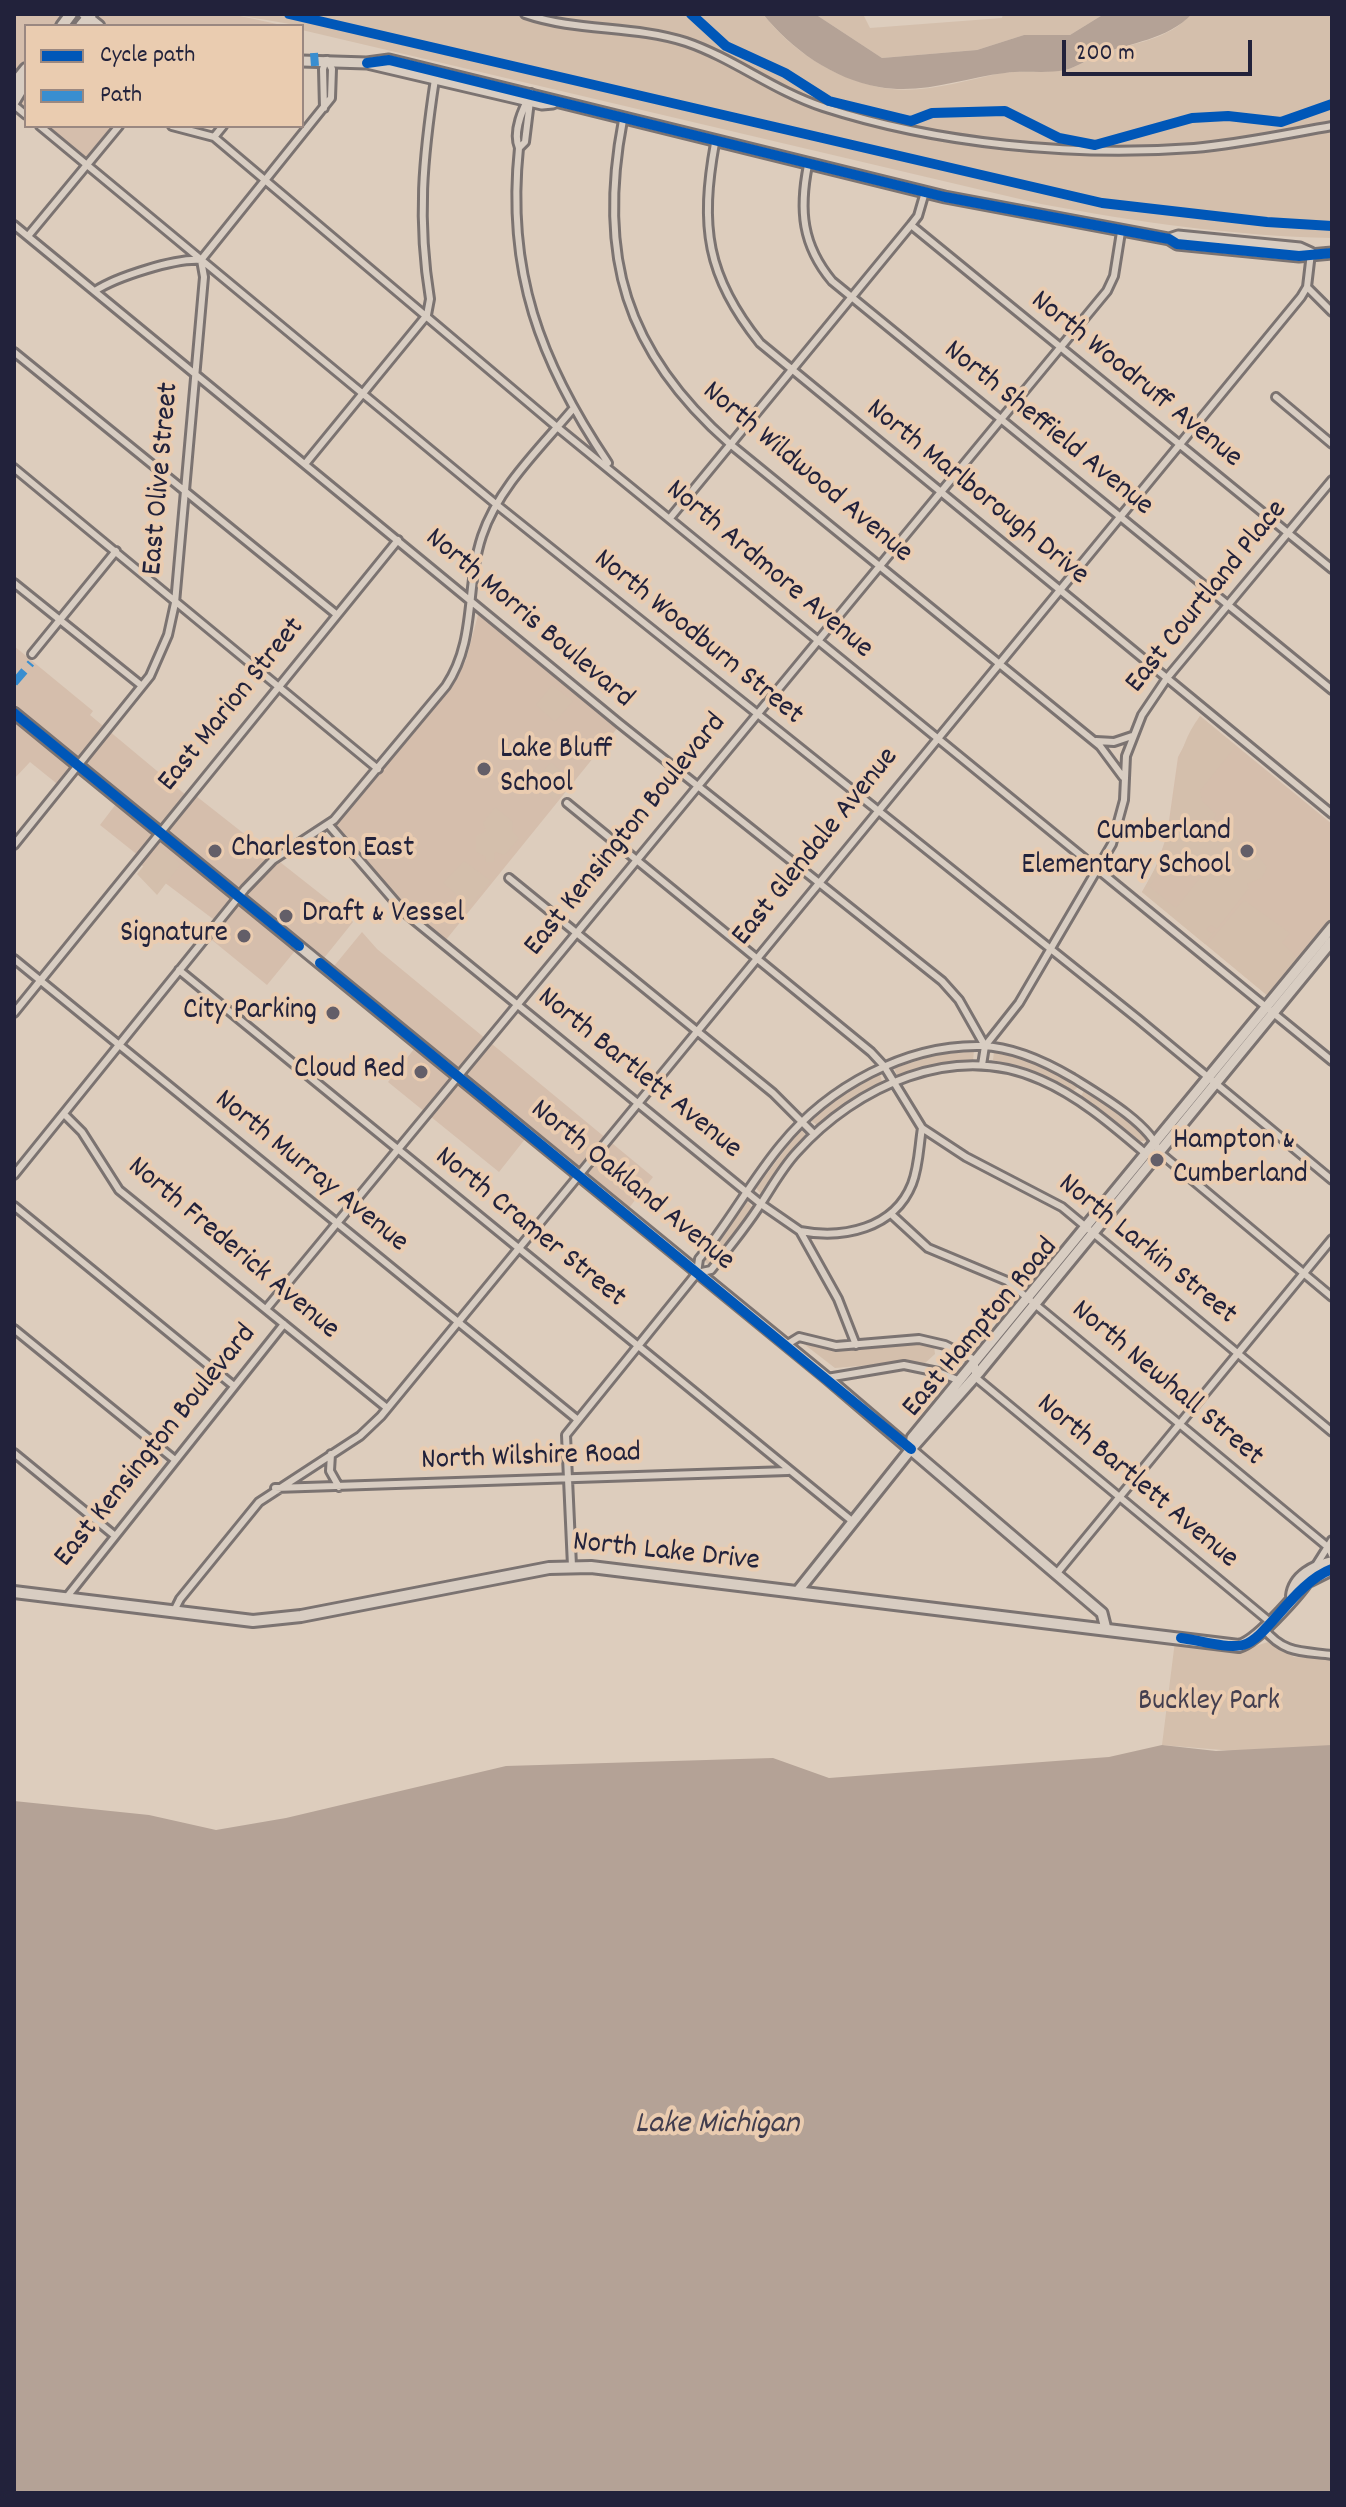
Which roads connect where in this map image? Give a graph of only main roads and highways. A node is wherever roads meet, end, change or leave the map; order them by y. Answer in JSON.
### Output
{"nodes":[{"id":1,"x":304,"y":61,"type":"edge"},
{"id":2,"x":24,"y":85,"type":"edge"},
{"id":3,"x":14,"y":104,"type":"edge"},
{"id":4,"x":1332,"y":253,"type":"edge"},
{"id":5,"x":14,"y":713,"type":"edge"},
{"id":6,"x":1331,"y":934,"type":"edge"},
{"id":7,"x":1212,"y":1080,"type":"junction"},
{"id":8,"x":1089,"y":1229,"type":"junction"},
{"id":9,"x":1031,"y":1300,"type":"junction"},
{"id":10,"x":911,"y":1449,"type":"junction"},
{"id":11,"x":1332,"y":1562,"type":"edge"},
{"id":12,"x":1332,"y":1569,"type":"edge"},
{"id":13,"x":1306,"y":1578,"type":"junction"},
{"id":14,"x":14,"y":1592,"type":"edge"},
{"id":15,"x":797,"y":1592,"type":"junction"},
{"id":16,"x":1106,"y":1629,"type":"junction"}],
"edges":[{"from":1,"to":4,"type":"main road"},
{"from":2,"to":3,"type":"main road"},
{"from":5,"to":10,"type":"main road","name":"North Oakland Avenue"},
{"from":6,"to":7,"type":"main road","name":"East Hampton Road"},
{"from":7,"to":8,"type":"main road","name":"East Hampton Road"},
{"from":7,"to":8,"type":"main road","name":"East Hampton Road"},
{"from":8,"to":9,"type":"main road","name":"East Hampton Road"},
{"from":9,"to":10,"type":"main road","name":"East Hampton Road"},
{"from":9,"to":10,"type":"main road","name":"East Hampton Road"},
{"from":10,"to":15,"type":"main road"},
{"from":10,"to":16,"type":"main road","name":"North Oakland Avenue"},
{"from":11,"to":13,"type":"main road"},
{"from":12,"to":13,"type":"main road"},
{"from":13,"to":16,"type":"main road","name":"North Lake Drive"},
{"from":14,"to":15,"type":"main road","name":"North Lake Drive"},
{"from":15,"to":16,"type":"main road","name":"North Lake Drive"}]}
